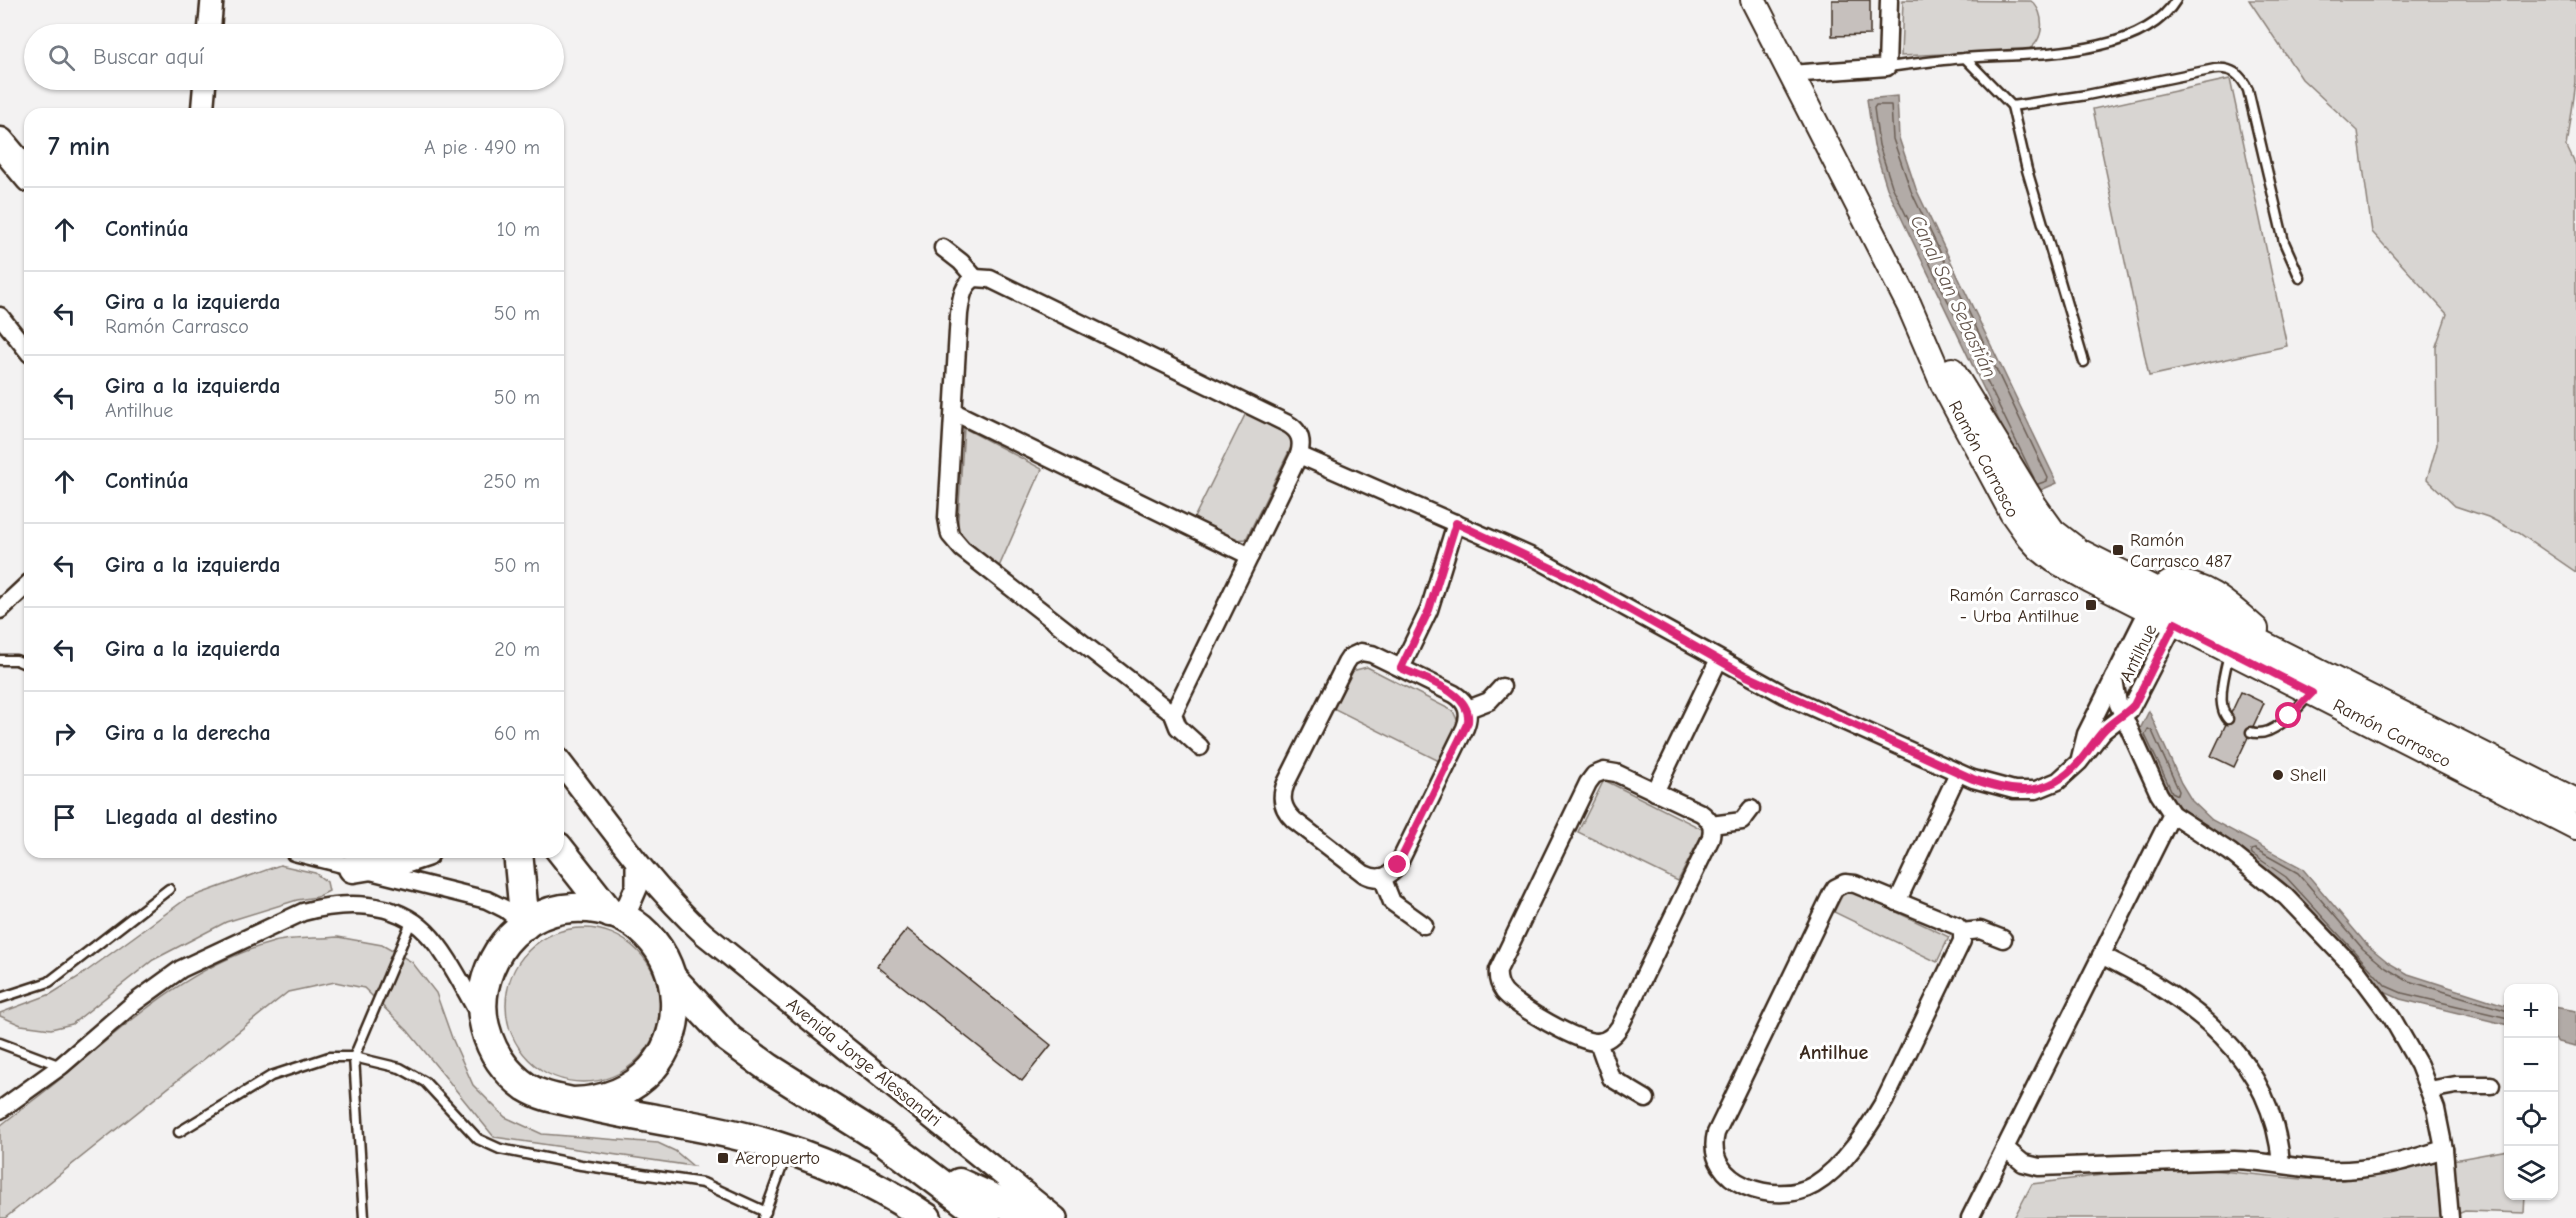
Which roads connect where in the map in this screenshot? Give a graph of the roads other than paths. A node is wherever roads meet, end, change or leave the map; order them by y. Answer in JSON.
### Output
{"nodes":[{"id":1,"x":212,"y":0,"type":"edge"},
{"id":2,"x":1753,"y":0,"type":"edge"},
{"id":3,"x":1889,"y":0,"type":"edge"},
{"id":4,"x":2176,"y":0,"type":"edge"},
{"id":5,"x":210,"y":24,"type":"edge"},
{"id":6,"x":1965,"y":58,"type":"junction"},
{"id":7,"x":1887,"y":67,"type":"junction"},
{"id":8,"x":1790,"y":74,"type":"junction"},
{"id":9,"x":204,"y":90,"type":"edge"},
{"id":10,"x":2012,"y":106,"type":"junction"},
{"id":11,"x":203,"y":108,"type":"edge"},
{"id":12,"x":0,"y":142,"type":"edge"},
{"id":13,"x":24,"y":171,"type":"edge"},
{"id":14,"x":943,"y":248,"type":"dead end"},
{"id":15,"x":975,"y":278,"type":"junction"},
{"id":16,"x":2300,"y":278,"type":"dead end"},
{"id":17,"x":0,"y":316,"type":"edge"},
{"id":18,"x":24,"y":346,"type":"edge"},
{"id":19,"x":2084,"y":362,"type":"dead end"},
{"id":20,"x":954,"y":412,"type":"junction"},
{"id":21,"x":1299,"y":455,"type":"junction"},
{"id":22,"x":1456,"y":523,"type":"junction"},
{"id":23,"x":1250,"y":555,"type":"junction"},
{"id":24,"x":24,"y":588,"type":"edge"},
{"id":25,"x":2153,"y":600,"type":"junction"},
{"id":26,"x":0,"y":610,"type":"edge"},
{"id":27,"x":2180,"y":614,"type":"junction"},
{"id":28,"x":2230,"y":651,"type":"junction"},
{"id":29,"x":2279,"y":652,"type":"junction"},
{"id":30,"x":0,"y":660,"type":"edge"},
{"id":31,"x":1718,"y":661,"type":"junction"},
{"id":32,"x":24,"y":663,"type":"edge"},
{"id":33,"x":1401,"y":668,"type":"junction"},
{"id":34,"x":2114,"y":678,"type":"junction"},
{"id":35,"x":1502,"y":687,"type":"dead end"},
{"id":36,"x":2312,"y":693,"type":"junction"},
{"id":37,"x":2100,"y":705,"type":"junction"},
{"id":38,"x":1468,"y":709,"type":"junction"},
{"id":39,"x":1173,"y":714,"type":"junction"},
{"id":40,"x":2124,"y":716,"type":"junction"},
{"id":41,"x":2228,"y":719,"type":"dead end"},
{"id":42,"x":2251,"y":732,"type":"dead end"},
{"id":43,"x":2092,"y":737,"type":"junction"},
{"id":44,"x":1200,"y":747,"type":"dead end"},
{"id":45,"x":564,"y":767,"type":"edge"},
{"id":46,"x":1958,"y":772,"type":"junction"},
{"id":47,"x":1655,"y":792,"type":"junction"},
{"id":48,"x":2576,"y":801,"type":"edge"},
{"id":49,"x":1752,"y":809,"type":"dead end"},
{"id":50,"x":2172,"y":814,"type":"junction"},
{"id":51,"x":1711,"y":825,"type":"junction"},
{"id":52,"x":2576,"y":827,"type":"edge"},
{"id":53,"x":564,"y":854,"type":"edge"},
{"id":54,"x":316,"y":858,"type":"edge"},
{"id":55,"x":407,"y":858,"type":"edge"},
{"id":56,"x":519,"y":858,"type":"edge"},
{"id":57,"x":637,"y":864,"type":"junction"},
{"id":58,"x":353,"y":868,"type":"junction"},
{"id":59,"x":1382,"y":877,"type":"junction"},
{"id":60,"x":169,"y":889,"type":"dead end"},
{"id":61,"x":1897,"y":902,"type":"junction"},
{"id":62,"x":616,"y":915,"type":"junction"},
{"id":63,"x":412,"y":920,"type":"junction"},
{"id":64,"x":525,"y":925,"type":"junction"},
{"id":65,"x":1424,"y":925,"type":"dead end"},
{"id":66,"x":1962,"y":932,"type":"junction"},
{"id":67,"x":2003,"y":939,"type":"dead end"},
{"id":68,"x":2101,"y":955,"type":"junction"},
{"id":69,"x":672,"y":978,"type":"junction"},
{"id":70,"x":0,"y":998,"type":"edge"},
{"id":71,"x":483,"y":1022,"type":"junction"},
{"id":72,"x":1598,"y":1042,"type":"junction"},
{"id":73,"x":0,"y":1043,"type":"edge"},
{"id":74,"x":354,"y":1057,"type":"junction"},
{"id":75,"x":61,"y":1066,"type":"junction"},
{"id":76,"x":2491,"y":1085,"type":"dead end"},
{"id":77,"x":2429,"y":1090,"type":"junction"},
{"id":78,"x":1646,"y":1099,"type":"dead end"},
{"id":79,"x":573,"y":1102,"type":"junction"},
{"id":80,"x":0,"y":1110,"type":"edge"},
{"id":81,"x":179,"y":1132,"type":"dead end"},
{"id":82,"x":2005,"y":1148,"type":"junction"},
{"id":83,"x":2444,"y":1149,"type":"junction"},
{"id":84,"x":788,"y":1150,"type":"junction"},
{"id":85,"x":2281,"y":1163,"type":"junction"},
{"id":86,"x":918,"y":1165,"type":"junction"},
{"id":87,"x":764,"y":1215,"type":"edge"},
{"id":88,"x":364,"y":1218,"type":"edge"},
{"id":89,"x":927,"y":1218,"type":"edge"},
{"id":90,"x":986,"y":1218,"type":"edge"},
{"id":91,"x":1036,"y":1218,"type":"edge"},
{"id":92,"x":1056,"y":1218,"type":"edge"},
{"id":93,"x":1970,"y":1218,"type":"edge"},
{"id":94,"x":2450,"y":1218,"type":"edge"}],
"edges":[{"from":1,"to":5,"type":"street"},
{"from":2,"to":8,"type":"main road","name":"Ramón Carrasco"},
{"from":3,"to":7,"type":"street"},
{"from":4,"to":6,"type":"lane"},
{"from":6,"to":7,"type":"lane"},
{"from":6,"to":10,"type":"lane"},
{"from":7,"to":8,"type":"street"},
{"from":8,"to":25,"type":"main road","name":"Ramón Carrasco"},
{"from":9,"to":11,"type":"street"},
{"from":10,"to":16,"type":"lane"},
{"from":10,"to":19,"type":"lane"},
{"from":12,"to":13,"type":"highway"},
{"from":14,"to":15,"type":"street"},
{"from":15,"to":20,"type":"street"},
{"from":15,"to":21,"type":"street"},
{"from":17,"to":18,"type":"street"},
{"from":20,"to":23,"type":"street"},
{"from":20,"to":39,"type":"street"},
{"from":21,"to":22,"type":"street"},
{"from":21,"to":23,"type":"street"},
{"from":22,"to":31,"type":"street"},
{"from":22,"to":33,"type":"street"},
{"from":23,"to":39,"type":"street"},
{"from":24,"to":26,"type":"street"},
{"from":25,"to":27,"type":"main road","name":"Ramón Carrasco"},
{"from":25,"to":29,"type":"main road"},
{"from":25,"to":34,"type":"street","name":"Antilhue"},
{"from":27,"to":28,"type":"main road","name":"Ramón Carrasco"},
{"from":27,"to":29,"type":"main road","name":"Ramón Carrasco"},
{"from":27,"to":40,"type":"street","name":"Antilhue"},
{"from":28,"to":36,"type":"main road","name":"Ramón Carrasco"},
{"from":28,"to":41,"type":"lane"},
{"from":29,"to":48,"type":"main road","name":"Ramón Carrasco"},
{"from":30,"to":32,"type":"lane"},
{"from":31,"to":46,"type":"street"},
{"from":31,"to":47,"type":"street"},
{"from":33,"to":38,"type":"street"},
{"from":33,"to":59,"type":"street"},
{"from":34,"to":37,"type":"street","name":"Antilhue"},
{"from":34,"to":40,"type":"street","name":"Antilhue"},
{"from":35,"to":38,"type":"street"},
{"from":36,"to":42,"type":"lane"},
{"from":36,"to":52,"type":"main road","name":"Ramón Carrasco"},
{"from":37,"to":40,"type":"street"},
{"from":37,"to":43,"type":"street","name":"Antilhue"},
{"from":38,"to":59,"type":"street"},
{"from":39,"to":44,"type":"street"},
{"from":40,"to":43,"type":"street","name":"Antilhue"},
{"from":40,"to":50,"type":"street"},
{"from":43,"to":46,"type":"street"},
{"from":45,"to":57,"type":"street","name":"Avenida Jorge Alessandri"},
{"from":46,"to":61,"type":"street"},
{"from":47,"to":51,"type":"street"},
{"from":47,"to":72,"type":"street"},
{"from":49,"to":51,"type":"street"},
{"from":50,"to":68,"type":"street"},
{"from":50,"to":77,"type":"street"},
{"from":51,"to":72,"type":"street"},
{"from":53,"to":62,"type":"highway"},
{"from":54,"to":58,"type":"street"},
{"from":55,"to":58,"type":"highway"},
{"from":56,"to":64,"type":"highway"},
{"from":57,"to":62,"type":"street"},
{"from":57,"to":92,"type":"street","name":"Avenida Jorge Alessandri"},
{"from":58,"to":64,"type":"street"},
{"from":59,"to":65,"type":"street"},
{"from":60,"to":70,"type":"lane"},
{"from":61,"to":66,"type":"street"},
{"from":61,"to":66,"type":"street"},
{"from":62,"to":64,"type":"highway"},
{"from":62,"to":69,"type":"highway"},
{"from":63,"to":71,"type":"street"},
{"from":63,"to":74,"type":"lane"},
{"from":63,"to":75,"type":"street"},
{"from":64,"to":71,"type":"highway"},
{"from":66,"to":67,"type":"street"},
{"from":68,"to":82,"type":"street"},
{"from":68,"to":85,"type":"street"},
{"from":69,"to":79,"type":"highway"},
{"from":69,"to":86,"type":"highway"},
{"from":71,"to":79,"type":"highway"},
{"from":72,"to":78,"type":"street"},
{"from":73,"to":75,"type":"lane"},
{"from":74,"to":81,"type":"lane"},
{"from":74,"to":87,"type":"lane"},
{"from":74,"to":88,"type":"lane"},
{"from":75,"to":80,"type":"street"},
{"from":76,"to":77,"type":"street"},
{"from":77,"to":83,"type":"street"},
{"from":79,"to":84,"type":"highway"},
{"from":82,"to":85,"type":"street"},
{"from":82,"to":93,"type":"street"},
{"from":83,"to":85,"type":"street"},
{"from":83,"to":94,"type":"street"},
{"from":84,"to":87,"type":"lane"},
{"from":84,"to":89,"type":"highway"},
{"from":86,"to":90,"type":"highway"},
{"from":86,"to":91,"type":"highway"}]}
